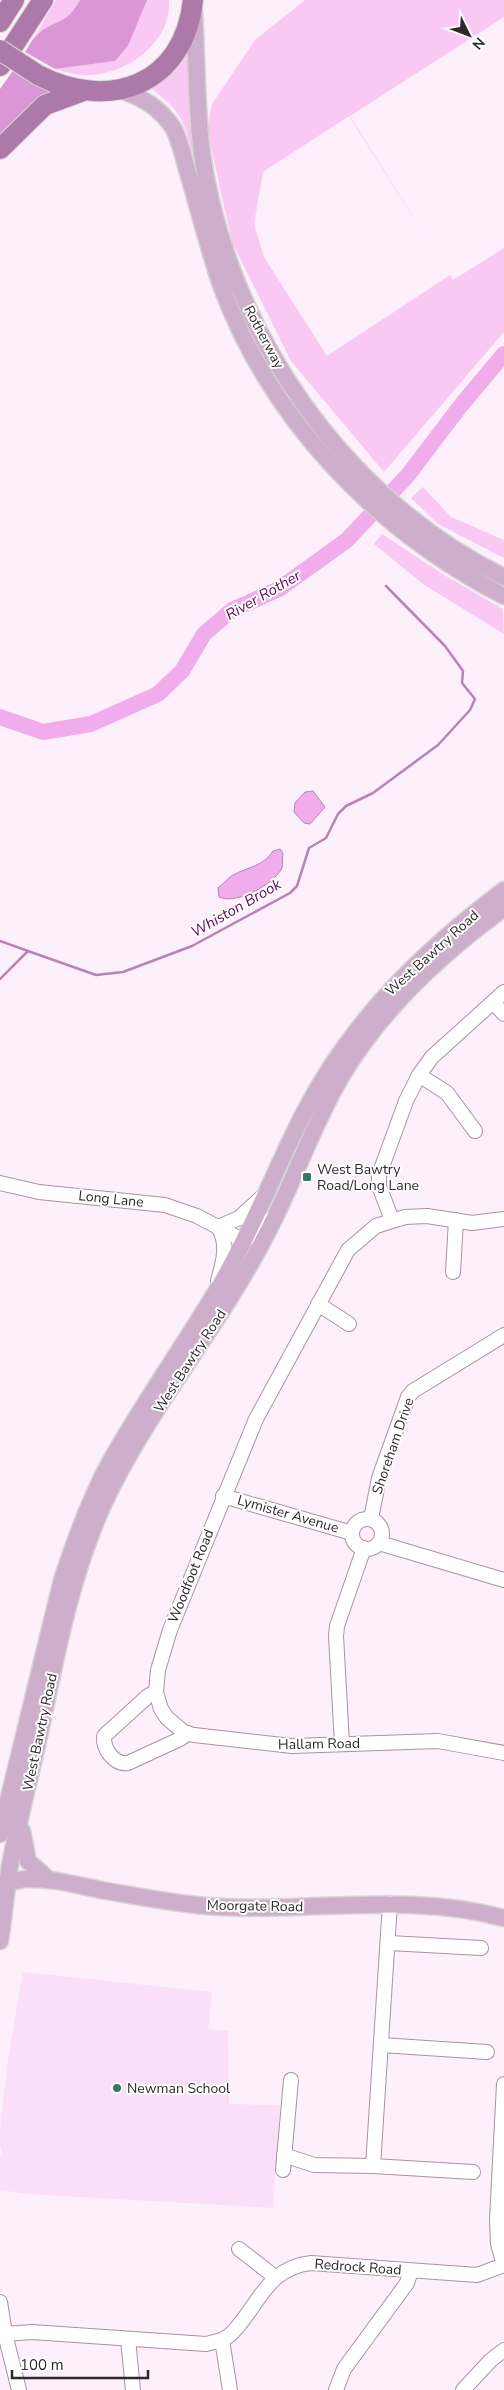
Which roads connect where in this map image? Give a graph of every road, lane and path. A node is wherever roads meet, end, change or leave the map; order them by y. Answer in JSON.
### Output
{"nodes":[{"id":1,"x":14,"y":0,"type":"edge"},
{"id":2,"x":43,"y":0,"type":"edge"},
{"id":3,"x":193,"y":1,"type":"edge"},
{"id":4,"x":0,"y":22,"type":"edge"},
{"id":5,"x":0,"y":50,"type":"edge"},
{"id":6,"x":0,"y":66,"type":"edge"},
{"id":7,"x":119,"y":90,"type":"junction"},
{"id":8,"x":83,"y":91,"type":"junction"},
{"id":9,"x":0,"y":149,"type":"edge"},
{"id":10,"x":368,"y":492,"type":"junction"},
{"id":11,"x":399,"y":518,"type":"junction"},
{"id":12,"x":504,"y":577,"type":"edge"},
{"id":13,"x":504,"y":596,"type":"edge"},
{"id":14,"x":504,"y":890,"type":"edge"},
{"id":15,"x":504,"y":908,"type":"edge"},
{"id":16,"x":504,"y":992,"type":"edge"},
{"id":17,"x":493,"y":1002,"type":"junction"},
{"id":18,"x":504,"y":1014,"type":"edge"},
{"id":19,"x":419,"y":1075,"type":"junction"},
{"id":20,"x":475,"y":1132,"type":"dead end"},
{"id":21,"x":0,"y":1183,"type":"edge"},
{"id":22,"x":268,"y":1190,"type":"junction"},
{"id":23,"x":279,"y":1207,"type":"junction"},
{"id":24,"x":504,"y":1219,"type":"edge"},
{"id":25,"x":392,"y":1220,"type":"junction"},
{"id":26,"x":456,"y":1220,"type":"junction"},
{"id":27,"x":218,"y":1226,"type":"junction"},
{"id":28,"x":244,"y":1241,"type":"junction"},
{"id":29,"x":452,"y":1272,"type":"dead end"},
{"id":30,"x":215,"y":1292,"type":"junction"},
{"id":31,"x":318,"y":1304,"type":"junction"},
{"id":32,"x":349,"y":1324,"type":"dead end"},
{"id":33,"x":504,"y":1335,"type":"edge"},
{"id":34,"x":223,"y":1496,"type":"junction"},
{"id":35,"x":371,"y":1519,"type":"junction"},
{"id":36,"x":352,"y":1533,"type":"junction"},
{"id":37,"x":379,"y":1543,"type":"junction"},
{"id":38,"x":364,"y":1548,"type":"junction"},
{"id":39,"x":503,"y":1576,"type":"edge"},
{"id":40,"x":156,"y":1692,"type":"junction"},
{"id":41,"x":188,"y":1733,"type":"junction"},
{"id":42,"x":342,"y":1744,"type":"junction"},
{"id":43,"x":504,"y":1753,"type":"edge"},
{"id":44,"x":5,"y":1794,"type":"edge"},
{"id":45,"x":22,"y":1819,"type":"junction"},
{"id":46,"x":0,"y":1834,"type":"edge"},
{"id":47,"x":49,"y":1880,"type":"junction"},
{"id":48,"x":4,"y":1883,"type":"edge"},
{"id":49,"x":390,"y":1904,"type":"junction"},
{"id":50,"x":504,"y":1918,"type":"edge"},
{"id":51,"x":0,"y":1942,"type":"edge"},
{"id":52,"x":389,"y":1943,"type":"junction"},
{"id":53,"x":481,"y":1948,"type":"dead end"},
{"id":54,"x":381,"y":2046,"type":"junction"},
{"id":55,"x":487,"y":2052,"type":"dead end"},
{"id":56,"x":291,"y":2080,"type":"dead end"},
{"id":57,"x":504,"y":2084,"type":"edge"},
{"id":58,"x":503,"y":2108,"type":"edge"},
{"id":59,"x":284,"y":2156,"type":"junction"},
{"id":60,"x":373,"y":2166,"type":"junction"},
{"id":61,"x":283,"y":2170,"type":"dead end"},
{"id":62,"x":473,"y":2172,"type":"dead end"},
{"id":63,"x":238,"y":2250,"type":"dead end"},
{"id":64,"x":504,"y":2265,"type":"edge"},
{"id":65,"x":411,"y":2271,"type":"junction"},
{"id":66,"x":275,"y":2276,"type":"junction"},
{"id":67,"x":0,"y":2302,"type":"edge"},
{"id":68,"x":5,"y":2334,"type":"junction"},
{"id":69,"x":128,"y":2339,"type":"junction"},
{"id":70,"x":222,"y":2340,"type":"junction"},
{"id":71,"x":504,"y":2350,"type":"edge"},
{"id":72,"x":19,"y":2390,"type":"edge"},
{"id":73,"x":133,"y":2390,"type":"edge"},
{"id":74,"x":230,"y":2390,"type":"edge"},
{"id":75,"x":336,"y":2390,"type":"edge"},
{"id":76,"x":464,"y":2390,"type":"edge"}],
"edges":[{"from":1,"to":4,"type":"highway"},
{"from":2,"to":6,"type":"highway"},
{"from":3,"to":7,"type":"highway"},
{"from":3,"to":10,"type":"main road","name":"Rotherway"},
{"from":5,"to":8,"type":"highway","bridge":true},
{"from":7,"to":8,"type":"highway"},
{"from":7,"to":10,"type":"main road","name":"Rotherway"},
{"from":8,"to":9,"type":"highway"},
{"from":10,"to":11,"type":"main road","name":"Rotherway"},
{"from":11,"to":12,"type":"main road","name":"Rotherway"},
{"from":11,"to":13,"type":"main road","name":"Rotherway"},
{"from":14,"to":22,"type":"main road","name":"West Bawtry Road"},
{"from":15,"to":23,"type":"main road","name":"West Bawtry Road"},
{"from":16,"to":17,"type":"street"},
{"from":17,"to":18,"type":"street"},
{"from":17,"to":19,"type":"street"},
{"from":19,"to":20,"type":"street"},
{"from":19,"to":25,"type":"street"},
{"from":21,"to":27,"type":"street","name":"Long Lane"},
{"from":22,"to":27,"type":"street"},
{"from":22,"to":28,"type":"main road","name":"West Bawtry Road"},
{"from":23,"to":28,"type":"street"},
{"from":23,"to":45,"type":"main road","name":"West Bawtry Road"},
{"from":24,"to":26,"type":"street","name":"Woodfoot Road"},
{"from":25,"to":26,"type":"street","name":"Woodfoot Road"},
{"from":25,"to":31,"type":"street","name":"Woodfoot Road"},
{"from":26,"to":29,"type":"street"},
{"from":27,"to":28,"type":"street","name":"Long Lane"},
{"from":27,"to":30,"type":"street"},
{"from":28,"to":30,"type":"main road","name":"West Bawtry Road"},
{"from":30,"to":44,"type":"main road","name":"West Bawtry Road"},
{"from":31,"to":32,"type":"street"},
{"from":31,"to":34,"type":"street","name":"Woodfoot Road"},
{"from":33,"to":35,"type":"street","name":"Shoreham Drive"},
{"from":34,"to":36,"type":"street","name":"Lymister Avenue"},
{"from":34,"to":40,"type":"street","name":"Woodfoot Road"},
{"from":35,"to":36,"type":"street","name":"Lymister Avenue"},
{"from":35,"to":37,"type":"street"},
{"from":36,"to":38,"type":"street","name":"Lymister Avenue"},
{"from":37,"to":38,"type":"street"},
{"from":37,"to":39,"type":"street"},
{"from":38,"to":42,"type":"street"},
{"from":40,"to":41,"type":"street","name":"Hallam Road"},
{"from":40,"to":41,"type":"street"},
{"from":41,"to":42,"type":"street","name":"Hallam Road"},
{"from":42,"to":43,"type":"street","name":"Hallam Road"},
{"from":44,"to":46,"type":"main road","name":"West Bawtry Road"},
{"from":45,"to":47,"type":"main road"},
{"from":45,"to":48,"type":"main road","name":"West Bawtry Road"},
{"from":47,"to":48,"type":"main road","name":"Moorgate Road"},
{"from":47,"to":49,"type":"main road","name":"Moorgate Road"},
{"from":48,"to":51,"type":"main road","name":"West Bawtry Road"},
{"from":49,"to":50,"type":"main road","name":"Moorgate Road"},
{"from":49,"to":52,"type":"street"},
{"from":52,"to":53,"type":"street"},
{"from":52,"to":54,"type":"street"},
{"from":54,"to":55,"type":"street"},
{"from":54,"to":60,"type":"street"},
{"from":56,"to":59,"type":"street"},
{"from":57,"to":58,"type":"street"},
{"from":58,"to":64,"type":"street"},
{"from":59,"to":60,"type":"street"},
{"from":59,"to":61,"type":"street"},
{"from":60,"to":62,"type":"street"},
{"from":63,"to":66,"type":"street"},
{"from":64,"to":65,"type":"street","name":"Redrock Road"},
{"from":65,"to":66,"type":"street","name":"Redrock Road"},
{"from":65,"to":75,"type":"street"},
{"from":66,"to":70,"type":"street"},
{"from":67,"to":68,"type":"street"},
{"from":68,"to":69,"type":"street"},
{"from":68,"to":72,"type":"street"},
{"from":69,"to":70,"type":"street"},
{"from":69,"to":73,"type":"street"},
{"from":70,"to":74,"type":"street"},
{"from":71,"to":76,"type":"street"}]}
